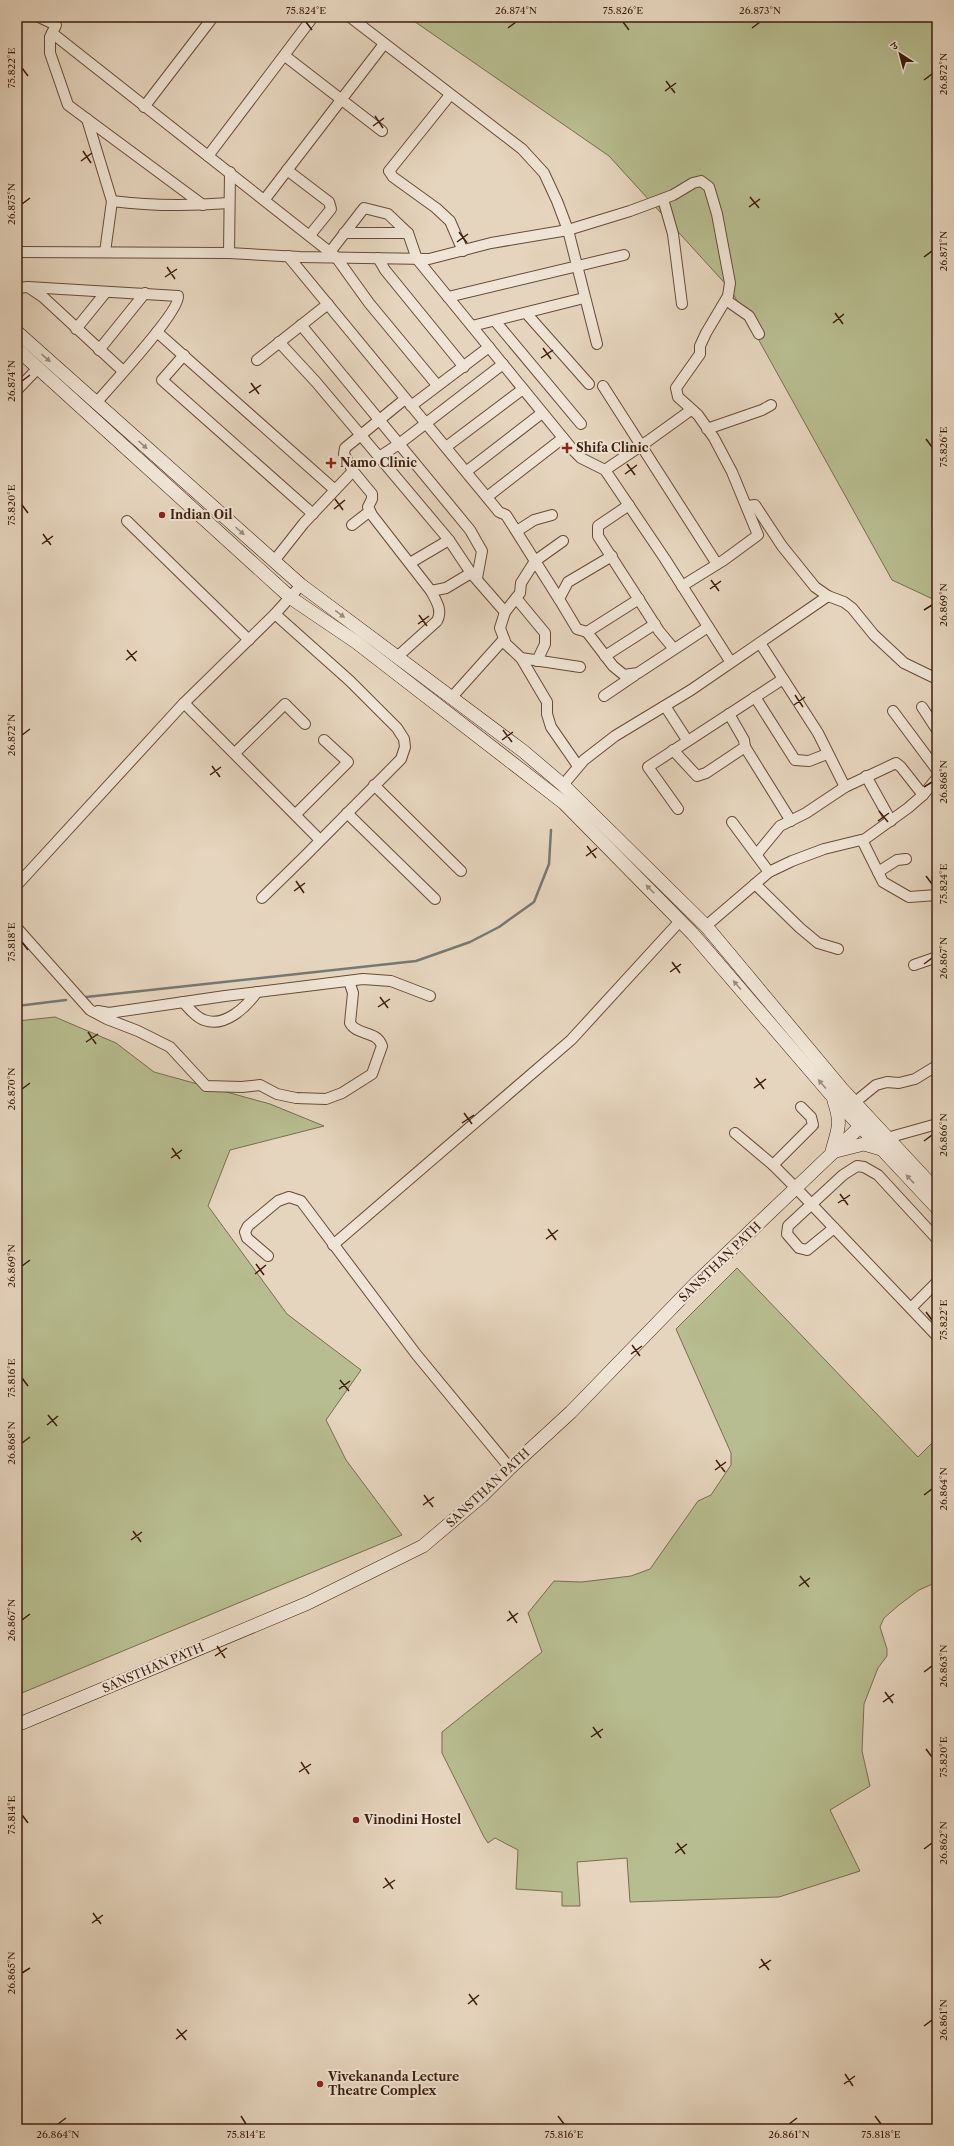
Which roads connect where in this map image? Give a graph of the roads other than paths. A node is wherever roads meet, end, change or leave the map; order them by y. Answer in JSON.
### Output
{"nodes":[{"id":1,"x":39,"y":17,"type":"edge"},
{"id":2,"x":213,"y":17,"type":"edge"},
{"id":3,"x":313,"y":17,"type":"edge"},
{"id":4,"x":350,"y":17,"type":"edge"},
{"id":5,"x":56,"y":25,"type":"edge"},
{"id":6,"x":384,"y":44,"type":"junction"},
{"id":7,"x":285,"y":56,"type":"junction"},
{"id":8,"x":450,"y":95,"type":"junction"},
{"id":9,"x":341,"y":99,"type":"junction"},
{"id":10,"x":144,"y":107,"type":"junction"},
{"id":11,"x":87,"y":119,"type":"junction"},
{"id":12,"x":382,"y":131,"type":"dead end"},
{"id":13,"x":208,"y":156,"type":"junction"},
{"id":14,"x":288,"y":170,"type":"junction"},
{"id":15,"x":230,"y":172,"type":"junction"},
{"id":16,"x":663,"y":198,"type":"junction"},
{"id":17,"x":265,"y":199,"type":"junction"},
{"id":18,"x":112,"y":201,"type":"junction"},
{"id":19,"x":229,"y":203,"type":"junction"},
{"id":20,"x":203,"y":205,"type":"junction"},
{"id":21,"x":568,"y":230,"type":"junction"},
{"id":22,"x":344,"y":233,"type":"junction"},
{"id":23,"x":408,"y":233,"type":"junction"},
{"id":24,"x":310,"y":235,"type":"junction"},
{"id":25,"x":463,"y":251,"type":"junction"},
{"id":26,"x":17,"y":252,"type":"edge"},
{"id":27,"x":105,"y":252,"type":"junction"},
{"id":28,"x":229,"y":253,"type":"junction"},
{"id":29,"x":333,"y":254,"type":"junction"},
{"id":30,"x":624,"y":255,"type":"dead end"},
{"id":31,"x":288,"y":256,"type":"junction"},
{"id":32,"x":378,"y":258,"type":"junction"},
{"id":33,"x":416,"y":259,"type":"junction"},
{"id":34,"x":577,"y":266,"type":"junction"},
{"id":35,"x":28,"y":287,"type":"junction"},
{"id":36,"x":17,"y":288,"type":"edge"},
{"id":37,"x":106,"y":292,"type":"junction"},
{"id":38,"x":145,"y":294,"type":"junction"},
{"id":39,"x":448,"y":297,"type":"junction"},
{"id":40,"x":584,"y":298,"type":"junction"},
{"id":41,"x":726,"y":300,"type":"junction"},
{"id":42,"x":328,"y":304,"type":"junction"},
{"id":43,"x":682,"y":304,"type":"dead end"},
{"id":44,"x":526,"y":313,"type":"junction"},
{"id":45,"x":495,"y":320,"type":"junction"},
{"id":46,"x":301,"y":325,"type":"junction"},
{"id":47,"x":472,"y":326,"type":"junction"},
{"id":48,"x":76,"y":329,"type":"junction"},
{"id":49,"x":17,"y":332,"type":"edge"},
{"id":50,"x":156,"y":332,"type":"junction"},
{"id":51,"x":759,"y":334,"type":"dead end"},
{"id":52,"x":279,"y":342,"type":"junction"},
{"id":53,"x":598,"y":344,"type":"dead end"},
{"id":54,"x":489,"y":347,"type":"junction"},
{"id":55,"x":17,"y":349,"type":"edge"},
{"id":56,"x":99,"y":350,"type":"junction"},
{"id":57,"x":184,"y":355,"type":"junction"},
{"id":58,"x":257,"y":360,"type":"dead end"},
{"id":59,"x":503,"y":364,"type":"junction"},
{"id":60,"x":38,"y":367,"type":"junction"},
{"id":61,"x":464,"y":367,"type":"junction"},
{"id":62,"x":123,"y":371,"type":"junction"},
{"id":63,"x":589,"y":384,"type":"dead end"},
{"id":64,"x":437,"y":385,"type":"junction"},
{"id":65,"x":603,"y":386,"type":"dead end"},
{"id":66,"x":523,"y":389,"type":"junction"},
{"id":67,"x":17,"y":390,"type":"edge"},
{"id":68,"x":408,"y":402,"type":"junction"},
{"id":69,"x":96,"y":403,"type":"junction"},
{"id":70,"x":772,"y":405,"type":"dead end"},
{"id":71,"x":691,"y":410,"type":"junction"},
{"id":72,"x":542,"y":413,"type":"junction"},
{"id":73,"x":379,"y":420,"type":"junction"},
{"id":74,"x":426,"y":424,"type":"junction"},
{"id":75,"x":581,"y":424,"type":"dead end"},
{"id":76,"x":707,"y":429,"type":"junction"},
{"id":77,"x":360,"y":435,"type":"junction"},
{"id":78,"x":563,"y":438,"type":"junction"},
{"id":79,"x":399,"y":444,"type":"junction"},
{"id":80,"x":642,"y":445,"type":"junction"},
{"id":81,"x":446,"y":447,"type":"junction"},
{"id":82,"x":379,"y":457,"type":"junction"},
{"id":83,"x":605,"y":470,"type":"junction"},
{"id":84,"x":353,"y":471,"type":"junction"},
{"id":85,"x":467,"y":471,"type":"junction"},
{"id":86,"x":335,"y":490,"type":"junction"},
{"id":87,"x":487,"y":497,"type":"junction"},
{"id":88,"x":629,"y":505,"type":"junction"},
{"id":89,"x":747,"y":506,"type":"junction"},
{"id":90,"x":370,"y":511,"type":"junction"},
{"id":91,"x":313,"y":514,"type":"junction"},
{"id":92,"x":552,"y":515,"type":"dead end"},
{"id":93,"x":127,"y":520,"type":"dead end"},
{"id":94,"x":352,"y":525,"type":"dead end"},
{"id":95,"x":517,"y":532,"type":"junction"},
{"id":96,"x":449,"y":540,"type":"junction"},
{"id":97,"x":563,"y":541,"type":"dead end"},
{"id":98,"x":612,"y":556,"type":"junction"},
{"id":99,"x":274,"y":561,"type":"junction"},
{"id":100,"x":535,"y":561,"type":"junction"},
{"id":101,"x":410,"y":563,"type":"junction"},
{"id":102,"x":717,"y":564,"type":"junction"},
{"id":103,"x":474,"y":576,"type":"junction"},
{"id":104,"x":301,"y":585,"type":"junction"},
{"id":105,"x":682,"y":586,"type":"junction"},
{"id":106,"x":431,"y":591,"type":"junction"},
{"id":107,"x":828,"y":596,"type":"junction"},
{"id":108,"x":291,"y":598,"type":"junction"},
{"id":109,"x":516,"y":598,"type":"junction"},
{"id":110,"x":559,"y":599,"type":"junction"},
{"id":111,"x":639,"y":599,"type":"junction"},
{"id":112,"x":505,"y":612,"type":"junction"},
{"id":113,"x":276,"y":614,"type":"junction"},
{"id":114,"x":655,"y":624,"type":"junction"},
{"id":115,"x":708,"y":627,"type":"junction"},
{"id":116,"x":587,"y":632,"type":"junction"},
{"id":117,"x":504,"y":639,"type":"junction"},
{"id":118,"x":249,"y":640,"type":"junction"},
{"id":119,"x":760,"y":643,"type":"junction"},
{"id":120,"x":674,"y":649,"type":"junction"},
{"id":121,"x":605,"y":656,"type":"junction"},
{"id":122,"x":397,"y":657,"type":"junction"},
{"id":123,"x":521,"y":658,"type":"junction"},
{"id":124,"x":537,"y":661,"type":"junction"},
{"id":125,"x":730,"y":661,"type":"junction"},
{"id":126,"x":580,"y":667,"type":"dead end"},
{"id":127,"x":638,"y":673,"type":"junction"},
{"id":128,"x":783,"y":679,"type":"junction"},
{"id":129,"x":937,"y":680,"type":"edge"},
{"id":130,"x":604,"y":696,"type":"dead end"},
{"id":131,"x":452,"y":697,"type":"junction"},
{"id":132,"x":754,"y":697,"type":"junction"},
{"id":133,"x":184,"y":703,"type":"junction"},
{"id":134,"x":665,"y":706,"type":"junction"},
{"id":135,"x":922,"y":707,"type":"dead end"},
{"id":136,"x":893,"y":712,"type":"dead end"},
{"id":137,"x":729,"y":714,"type":"junction"},
{"id":138,"x":305,"y":724,"type":"dead end"},
{"id":139,"x":937,"y":730,"type":"edge"},
{"id":140,"x":324,"y":740,"type":"dead end"},
{"id":141,"x":687,"y":740,"type":"junction"},
{"id":142,"x":745,"y":747,"type":"junction"},
{"id":143,"x":673,"y":750,"type":"junction"},
{"id":144,"x":235,"y":753,"type":"junction"},
{"id":145,"x":827,"y":754,"type":"junction"},
{"id":146,"x":578,"y":766,"type":"junction"},
{"id":147,"x":937,"y":770,"type":"edge"},
{"id":148,"x":866,"y":776,"type":"junction"},
{"id":149,"x":937,"y":778,"type":"edge"},
{"id":150,"x":374,"y":785,"type":"junction"},
{"id":151,"x":563,"y":785,"type":"junction"},
{"id":152,"x":845,"y":787,"type":"junction"},
{"id":153,"x":923,"y":794,"type":"junction"},
{"id":154,"x":678,"y":809,"type":"dead end"},
{"id":155,"x":348,"y":812,"type":"junction"},
{"id":156,"x":296,"y":814,"type":"junction"},
{"id":157,"x":791,"y":821,"type":"junction"},
{"id":158,"x":891,"y":821,"type":"junction"},
{"id":159,"x":732,"y":822,"type":"dead end"},
{"id":160,"x":320,"y":840,"type":"junction"},
{"id":161,"x":862,"y":840,"type":"junction"},
{"id":162,"x":756,"y":854,"type":"junction"},
{"id":163,"x":906,"y":858,"type":"dead end"},
{"id":164,"x":461,"y":871,"type":"dead end"},
{"id":165,"x":769,"y":872,"type":"junction"},
{"id":166,"x":878,"y":872,"type":"junction"},
{"id":167,"x":756,"y":884,"type":"junction"},
{"id":168,"x":17,"y":885,"type":"edge"},
{"id":169,"x":937,"y":895,"type":"edge"},
{"id":170,"x":262,"y":898,"type":"dead end"},
{"id":171,"x":435,"y":898,"type":"dead end"},
{"id":172,"x":680,"y":921,"type":"junction"},
{"id":173,"x":706,"y":926,"type":"junction"},
{"id":174,"x":17,"y":928,"type":"edge"},
{"id":175,"x":838,"y":949,"type":"dead end"},
{"id":176,"x":937,"y":957,"type":"edge"},
{"id":177,"x":914,"y":965,"type":"dead end"},
{"id":178,"x":349,"y":981,"type":"junction"},
{"id":179,"x":257,"y":992,"type":"junction"},
{"id":180,"x":430,"y":996,"type":"dead end"},
{"id":181,"x":183,"y":1002,"type":"junction"},
{"id":182,"x":90,"y":1010,"type":"junction"},
{"id":183,"x":933,"y":1068,"type":"dead end"},
{"id":184,"x":833,"y":1097,"type":"junction"},
{"id":185,"x":854,"y":1103,"type":"junction"},
{"id":186,"x":801,"y":1107,"type":"dead end"},
{"id":187,"x":864,"y":1122,"type":"junction"},
{"id":188,"x":937,"y":1124,"type":"edge"},
{"id":189,"x":735,"y":1133,"type":"dead end"},
{"id":190,"x":884,"y":1143,"type":"junction"},
{"id":191,"x":831,"y":1153,"type":"junction"},
{"id":192,"x":773,"y":1165,"type":"junction"},
{"id":193,"x":796,"y":1188,"type":"junction"},
{"id":194,"x":937,"y":1191,"type":"edge"},
{"id":195,"x":812,"y":1204,"type":"junction"},
{"id":196,"x":937,"y":1208,"type":"edge"},
{"id":197,"x":834,"y":1228,"type":"junction"},
{"id":198,"x":937,"y":1239,"type":"edge"},
{"id":199,"x":333,"y":1245,"type":"junction"},
{"id":200,"x":268,"y":1256,"type":"dead end"},
{"id":201,"x":937,"y":1282,"type":"edge"},
{"id":202,"x":911,"y":1308,"type":"junction"},
{"id":203,"x":937,"y":1336,"type":"edge"},
{"id":204,"x":510,"y":1468,"type":"junction"},
{"id":205,"x":17,"y":1725,"type":"edge"}],
"edges":[{"from":1,"to":5,"type":"street"},
{"from":2,"to":10,"type":"street"},
{"from":3,"to":7,"type":"street"},
{"from":4,"to":6,"type":"street"},
{"from":5,"to":10,"type":"street"},
{"from":5,"to":11,"type":"street"},
{"from":6,"to":8,"type":"street"},
{"from":6,"to":9,"type":"street"},
{"from":7,"to":9,"type":"street"},
{"from":7,"to":13,"type":"street"},
{"from":8,"to":21,"type":"street"},
{"from":8,"to":25,"type":"street"},
{"from":9,"to":12,"type":"street"},
{"from":9,"to":14,"type":"street"},
{"from":10,"to":13,"type":"street"},
{"from":11,"to":18,"type":"street"},
{"from":11,"to":20,"type":"street"},
{"from":13,"to":15,"type":"street"},
{"from":14,"to":17,"type":"street"},
{"from":14,"to":24,"type":"street"},
{"from":15,"to":17,"type":"street"},
{"from":15,"to":19,"type":"street"},
{"from":16,"to":21,"type":"street"},
{"from":16,"to":41,"type":"street"},
{"from":16,"to":43,"type":"street"},
{"from":17,"to":24,"type":"street"},
{"from":18,"to":20,"type":"street"},
{"from":18,"to":27,"type":"street"},
{"from":19,"to":20,"type":"street"},
{"from":19,"to":28,"type":"street"},
{"from":21,"to":25,"type":"street"},
{"from":21,"to":34,"type":"street"},
{"from":22,"to":23,"type":"street"},
{"from":22,"to":23,"type":"street"},
{"from":22,"to":29,"type":"street"},
{"from":23,"to":33,"type":"street"},
{"from":24,"to":29,"type":"street"},
{"from":25,"to":33,"type":"street"},
{"from":26,"to":27,"type":"street"},
{"from":27,"to":28,"type":"street"},
{"from":28,"to":31,"type":"street"},
{"from":29,"to":31,"type":"street"},
{"from":29,"to":32,"type":"street"},
{"from":29,"to":64,"type":"street"},
{"from":30,"to":34,"type":"street"},
{"from":31,"to":42,"type":"street"},
{"from":32,"to":33,"type":"street"},
{"from":32,"to":61,"type":"street"},
{"from":33,"to":39,"type":"street"},
{"from":34,"to":39,"type":"street"},
{"from":34,"to":40,"type":"street"},
{"from":35,"to":36,"type":"street"},
{"from":35,"to":37,"type":"street"},
{"from":35,"to":48,"type":"street"},
{"from":37,"to":38,"type":"street"},
{"from":37,"to":48,"type":"street"},
{"from":38,"to":50,"type":"street"},
{"from":38,"to":56,"type":"street"},
{"from":39,"to":47,"type":"street"},
{"from":40,"to":44,"type":"street"},
{"from":40,"to":53,"type":"street"},
{"from":41,"to":51,"type":"street"},
{"from":41,"to":71,"type":"street"},
{"from":42,"to":46,"type":"street"},
{"from":42,"to":68,"type":"street"},
{"from":44,"to":45,"type":"street"},
{"from":44,"to":63,"type":"street"},
{"from":45,"to":47,"type":"street"},
{"from":45,"to":75,"type":"street"},
{"from":46,"to":52,"type":"street"},
{"from":46,"to":73,"type":"street"},
{"from":47,"to":54,"type":"street"},
{"from":48,"to":56,"type":"street"},
{"from":49,"to":69,"type":"main road","one_way":true},
{"from":50,"to":57,"type":"street"},
{"from":50,"to":62,"type":"street"},
{"from":52,"to":58,"type":"street"},
{"from":52,"to":77,"type":"street"},
{"from":54,"to":59,"type":"street"},
{"from":54,"to":61,"type":"street"},
{"from":55,"to":60,"type":"main road"},
{"from":56,"to":62,"type":"street"},
{"from":57,"to":86,"type":"street"},
{"from":57,"to":91,"type":"street"},
{"from":59,"to":66,"type":"street"},
{"from":59,"to":74,"type":"street"},
{"from":60,"to":67,"type":"street"},
{"from":60,"to":108,"type":"main road"},
{"from":61,"to":64,"type":"street"},
{"from":62,"to":69,"type":"street"},
{"from":64,"to":68,"type":"street"},
{"from":65,"to":80,"type":"street"},
{"from":66,"to":72,"type":"street"},
{"from":66,"to":81,"type":"street"},
{"from":68,"to":73,"type":"street"},
{"from":68,"to":74,"type":"street"},
{"from":69,"to":99,"type":"main road","one_way":true},
{"from":70,"to":76,"type":"street"},
{"from":71,"to":76,"type":"street"},
{"from":71,"to":80,"type":"street"},
{"from":72,"to":78,"type":"street"},
{"from":72,"to":85,"type":"street"},
{"from":73,"to":77,"type":"street"},
{"from":73,"to":79,"type":"street"},
{"from":74,"to":79,"type":"street"},
{"from":74,"to":81,"type":"street"},
{"from":76,"to":89,"type":"street"},
{"from":77,"to":82,"type":"street"},
{"from":77,"to":84,"type":"street"},
{"from":78,"to":83,"type":"street"},
{"from":78,"to":87,"type":"street"},
{"from":79,"to":82,"type":"street"},
{"from":79,"to":103,"type":"street"},
{"from":80,"to":83,"type":"street"},
{"from":80,"to":102,"type":"street"},
{"from":81,"to":85,"type":"street"},
{"from":82,"to":96,"type":"street"},
{"from":83,"to":88,"type":"street"},
{"from":84,"to":86,"type":"street"},
{"from":84,"to":90,"type":"street"},
{"from":85,"to":87,"type":"street"},
{"from":86,"to":91,"type":"street"},
{"from":87,"to":95,"type":"street"},
{"from":88,"to":98,"type":"street"},
{"from":88,"to":105,"type":"street"},
{"from":89,"to":102,"type":"street"},
{"from":89,"to":107,"type":"street"},
{"from":90,"to":94,"type":"street"},
{"from":90,"to":101,"type":"street"},
{"from":91,"to":99,"type":"street"},
{"from":92,"to":95,"type":"street"},
{"from":93,"to":118,"type":"street"},
{"from":95,"to":100,"type":"street"},
{"from":96,"to":101,"type":"street"},
{"from":96,"to":103,"type":"street"},
{"from":97,"to":100,"type":"street"},
{"from":98,"to":110,"type":"street"},
{"from":98,"to":111,"type":"street"},
{"from":99,"to":104,"type":"main road"},
{"from":100,"to":109,"type":"street"},
{"from":100,"to":110,"type":"street"},
{"from":101,"to":106,"type":"street"},
{"from":102,"to":105,"type":"street"},
{"from":103,"to":106,"type":"street"},
{"from":103,"to":112,"type":"street"},
{"from":104,"to":108,"type":"street"},
{"from":104,"to":122,"type":"main road","one_way":true},
{"from":105,"to":115,"type":"street"},
{"from":106,"to":122,"type":"street"},
{"from":107,"to":119,"type":"street"},
{"from":107,"to":129,"type":"street"},
{"from":108,"to":113,"type":"street"},
{"from":172,"to":108,"type":"main road","one_way":true},
{"from":109,"to":112,"type":"street"},
{"from":109,"to":124,"type":"street"},
{"from":110,"to":116,"type":"street"},
{"from":111,"to":114,"type":"street"},
{"from":111,"to":116,"type":"street"},
{"from":112,"to":117,"type":"street"},
{"from":113,"to":118,"type":"street"},
{"from":113,"to":150,"type":"street"},
{"from":114,"to":120,"type":"street"},
{"from":114,"to":121,"type":"street"},
{"from":115,"to":120,"type":"street"},
{"from":115,"to":125,"type":"street"},
{"from":116,"to":121,"type":"street"},
{"from":117,"to":123,"type":"street"},
{"from":117,"to":131,"type":"street"},
{"from":118,"to":133,"type":"street"},
{"from":119,"to":125,"type":"street"},
{"from":119,"to":128,"type":"street"},
{"from":120,"to":127,"type":"street"},
{"from":121,"to":127,"type":"street"},
{"from":122,"to":131,"type":"main road"},
{"from":123,"to":124,"type":"street"},
{"from":123,"to":146,"type":"street"},
{"from":124,"to":126,"type":"street"},
{"from":125,"to":134,"type":"street"},
{"from":127,"to":130,"type":"street"},
{"from":128,"to":132,"type":"street"},
{"from":128,"to":145,"type":"street"},
{"from":131,"to":151,"type":"main road"},
{"from":132,"to":137,"type":"street"},
{"from":132,"to":145,"type":"street"},
{"from":133,"to":144,"type":"street"},
{"from":133,"to":168,"type":"street"},
{"from":134,"to":141,"type":"street"},
{"from":134,"to":146,"type":"street"},
{"from":135,"to":139,"type":"street"},
{"from":136,"to":147,"type":"street"},
{"from":137,"to":141,"type":"street"},
{"from":137,"to":142,"type":"street"},
{"from":138,"to":144,"type":"street"},
{"from":140,"to":156,"type":"street"},
{"from":141,"to":143,"type":"street"},
{"from":142,"to":143,"type":"street"},
{"from":142,"to":157,"type":"street"},
{"from":143,"to":154,"type":"street"},
{"from":144,"to":156,"type":"street"},
{"from":145,"to":152,"type":"street"},
{"from":146,"to":151,"type":"street"},
{"from":148,"to":152,"type":"street"},
{"from":148,"to":153,"type":"street"},
{"from":148,"to":158,"type":"street"},
{"from":149,"to":153,"type":"street"},
{"from":150,"to":155,"type":"street"},
{"from":150,"to":164,"type":"street"},
{"from":151,"to":173,"type":"main road"},
{"from":152,"to":157,"type":"street"},
{"from":153,"to":158,"type":"street"},
{"from":155,"to":160,"type":"street"},
{"from":155,"to":171,"type":"street"},
{"from":156,"to":160,"type":"street"},
{"from":157,"to":162,"type":"street"},
{"from":158,"to":161,"type":"street"},
{"from":159,"to":162,"type":"street"},
{"from":160,"to":170,"type":"street"},
{"from":161,"to":165,"type":"street"},
{"from":161,"to":166,"type":"street"},
{"from":162,"to":165,"type":"street"},
{"from":163,"to":166,"type":"street"},
{"from":165,"to":167,"type":"street"},
{"from":166,"to":169,"type":"street"},
{"from":167,"to":173,"type":"street"},
{"from":167,"to":175,"type":"street"},
{"from":184,"to":172,"type":"main road","one_way":true},
{"from":172,"to":199,"type":"street"},
{"from":173,"to":185,"type":"main road"},
{"from":174,"to":182,"type":"street"},
{"from":176,"to":177,"type":"street"},
{"from":178,"to":179,"type":"street"},
{"from":178,"to":180,"type":"street"},
{"from":178,"to":182,"type":"street"},
{"from":179,"to":181,"type":"street"},
{"from":179,"to":181,"type":"street"},
{"from":181,"to":182,"type":"street"},
{"from":183,"to":185,"type":"street"},
{"from":184,"to":187,"type":"main road"},
{"from":184,"to":191,"type":"main road"},
{"from":185,"to":187,"type":"main road"},
{"from":186,"to":192,"type":"street"},
{"from":187,"to":190,"type":"main road"},
{"from":187,"to":191,"type":"main road","name":"SANSTHAN PATH"},
{"from":188,"to":190,"type":"street"},
{"from":189,"to":192,"type":"street"},
{"from":190,"to":191,"type":"main road"},
{"from":190,"to":194,"type":"main road"},
{"from":196,"to":190,"type":"main road","one_way":true},
{"from":191,"to":193,"type":"main road","name":"SANSTHAN PATH"},
{"from":192,"to":193,"type":"street"},
{"from":193,"to":195,"type":"street"},
{"from":193,"to":204,"type":"main road","name":"SANSTHAN PATH"},
{"from":195,"to":197,"type":"street"},
{"from":195,"to":197,"type":"street"},
{"from":195,"to":198,"type":"street"},
{"from":197,"to":202,"type":"street"},
{"from":199,"to":200,"type":"street"},
{"from":199,"to":204,"type":"street"},
{"from":201,"to":202,"type":"street"},
{"from":202,"to":203,"type":"street"},
{"from":204,"to":205,"type":"main road","name":"SANSTHAN PATH"}]}
